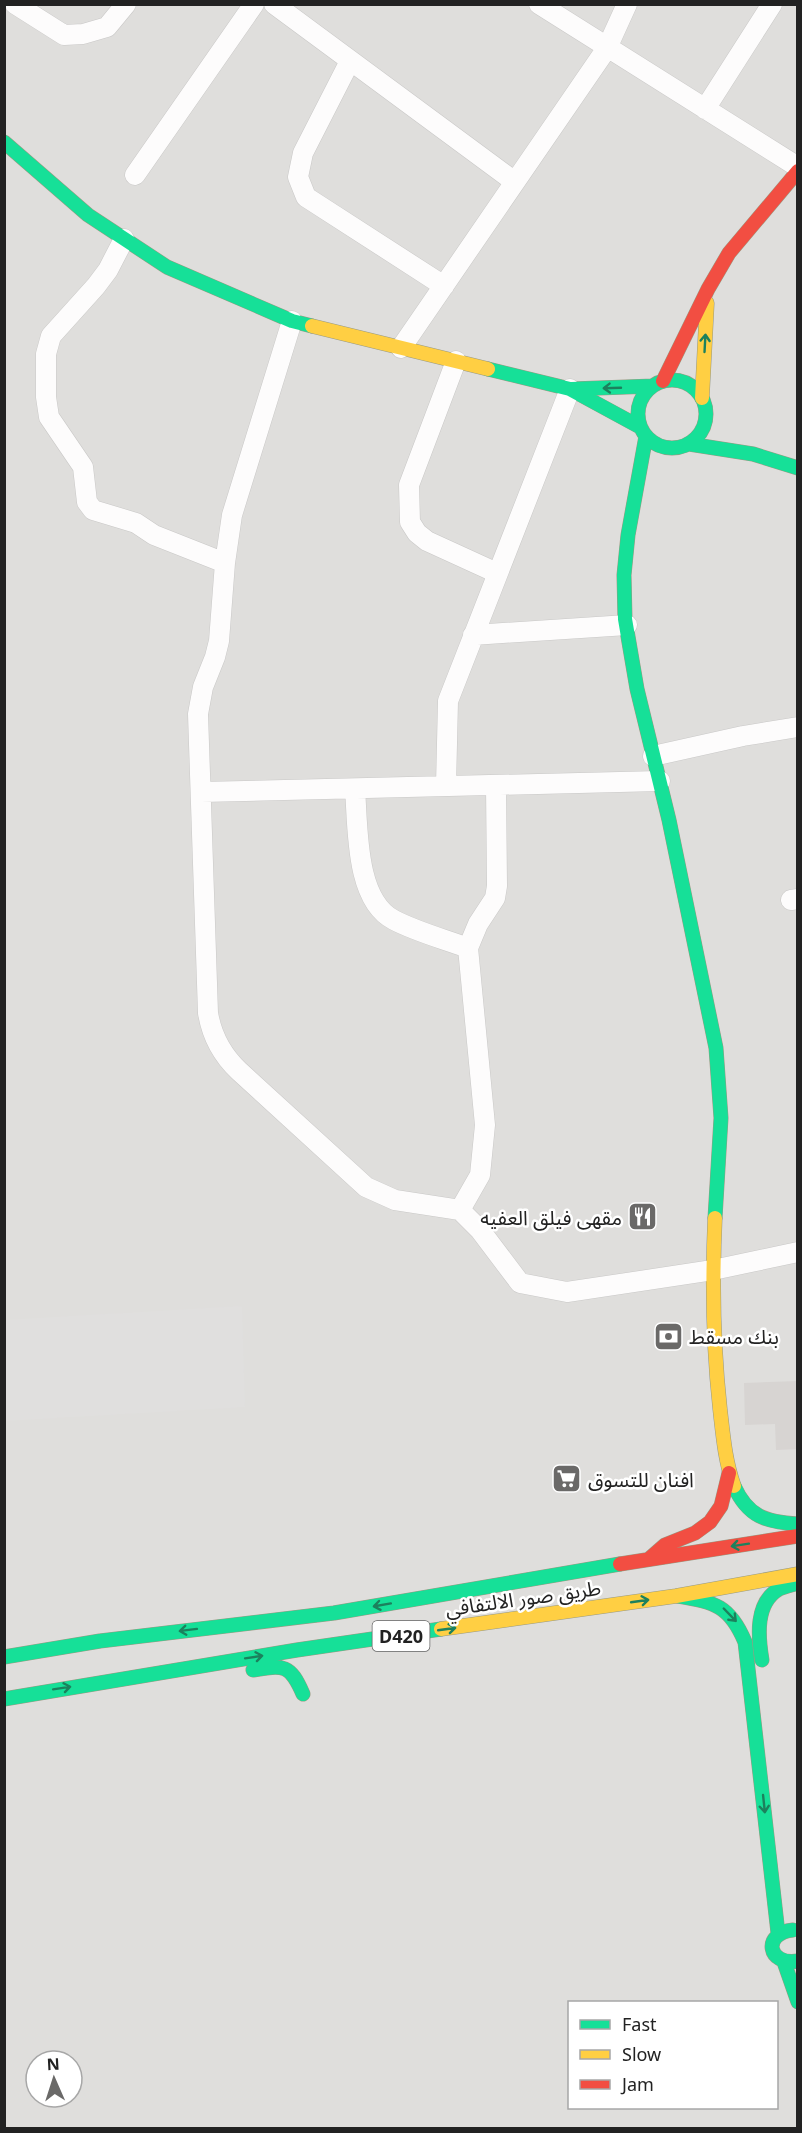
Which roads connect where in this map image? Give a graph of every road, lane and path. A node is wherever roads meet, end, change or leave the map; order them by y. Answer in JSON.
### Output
{"nodes":[{"id":1,"x":15,"y":4,"type":"edge"},
{"id":2,"x":126,"y":4,"type":"edge"},
{"id":3,"x":254,"y":4,"type":"edge"},
{"id":4,"x":274,"y":4,"type":"edge"},
{"id":5,"x":538,"y":4,"type":"edge"},
{"id":6,"x":627,"y":4,"type":"edge"},
{"id":7,"x":771,"y":4,"type":"edge"},
{"id":8,"x":607,"y":48,"type":"junction"},
{"id":9,"x":351,"y":61,"type":"junction"},
{"id":10,"x":705,"y":109,"type":"junction"},
{"id":11,"x":4,"y":142,"type":"edge"},
{"id":12,"x":798,"y":169,"type":"edge"},
{"id":13,"x":135,"y":175,"type":"dead end"},
{"id":14,"x":514,"y":182,"type":"junction"},
{"id":15,"x":124,"y":239,"type":"junction"},
{"id":16,"x":444,"y":286,"type":"junction"},
{"id":17,"x":708,"y":289,"type":"junction"},
{"id":18,"x":292,"y":321,"type":"junction"},
{"id":19,"x":401,"y":348,"type":"junction"},
{"id":20,"x":456,"y":361,"type":"junction"},
{"id":21,"x":658,"y":384,"type":"junction"},
{"id":22,"x":570,"y":389,"type":"junction"},
{"id":23,"x":702,"y":398,"type":"junction"},
{"id":24,"x":643,"y":432,"type":"junction"},
{"id":25,"x":735,"y":439,"type":"dead end"},
{"id":26,"x":683,"y":446,"type":"junction"},
{"id":27,"x":753,"y":454,"type":"junction"},
{"id":28,"x":798,"y":468,"type":"edge"},
{"id":29,"x":633,"y":500,"type":"junction"},
{"id":30,"x":225,"y":562,"type":"junction"},
{"id":31,"x":497,"y":573,"type":"junction"},
{"id":32,"x":627,"y":625,"type":"junction"},
{"id":33,"x":473,"y":635,"type":"junction"},
{"id":34,"x":798,"y":727,"type":"edge"},
{"id":35,"x":653,"y":756,"type":"junction"},
{"id":36,"x":660,"y":781,"type":"junction"},
{"id":37,"x":496,"y":785,"type":"junction"},
{"id":38,"x":446,"y":786,"type":"junction"},
{"id":39,"x":355,"y":789,"type":"junction"},
{"id":40,"x":201,"y":792,"type":"junction"},
{"id":41,"x":468,"y":948,"type":"junction"},
{"id":42,"x":460,"y":1210,"type":"junction"},
{"id":43,"x":798,"y":1252,"type":"edge"},
{"id":44,"x":713,"y":1270,"type":"junction"},
{"id":45,"x":729,"y":1473,"type":"junction"},
{"id":46,"x":798,"y":1524,"type":"edge"},
{"id":47,"x":798,"y":1536,"type":"edge"},
{"id":48,"x":649,"y":1559,"type":"junction"},
{"id":49,"x":798,"y":1574,"type":"edge"},
{"id":50,"x":798,"y":1583,"type":"edge"},
{"id":51,"x":676,"y":1596,"type":"junction"},
{"id":52,"x":401,"y":1636,"type":"junction"},
{"id":53,"x":4,"y":1657,"type":"edge"},
{"id":54,"x":324,"y":1660,"type":"dead end"},
{"id":55,"x":148,"y":1674,"type":"junction"},
{"id":56,"x":309,"y":1676,"type":"dead end"},
{"id":57,"x":764,"y":1679,"type":"dead end"},
{"id":58,"x":4,"y":1699,"type":"edge"},
{"id":59,"x":798,"y":1932,"type":"edge"},
{"id":60,"x":778,"y":1933,"type":"junction"},
{"id":61,"x":791,"y":1962,"type":"edge"},
{"id":62,"x":798,"y":2002,"type":"edge"}],
"edges":[{"from":1,"to":2,"type":"street"},
{"from":3,"to":13,"type":"street"},
{"from":4,"to":9,"type":"street"},
{"from":5,"to":8,"type":"street"},
{"from":6,"to":8,"type":"street"},
{"from":7,"to":10,"type":"street"},
{"from":8,"to":10,"type":"street"},
{"from":8,"to":14,"type":"street"},
{"from":9,"to":14,"type":"street"},
{"from":9,"to":16,"type":"street"},
{"from":10,"to":12,"type":"street"},
{"from":11,"to":15,"type":"street"},
{"from":12,"to":17,"type":"street"},
{"from":14,"to":16,"type":"street"},
{"from":15,"to":18,"type":"street"},
{"from":15,"to":30,"type":"street"},
{"from":16,"to":19,"type":"street"},
{"from":17,"to":21,"type":"street"},
{"from":23,"to":17,"type":"street","one_way":true},
{"from":18,"to":19,"type":"street"},
{"from":18,"to":30,"type":"street"},
{"from":19,"to":20,"type":"street"},
{"from":20,"to":22,"type":"street"},
{"from":20,"to":31,"type":"street"},
{"from":21,"to":22,"type":"street","one_way":true},
{"from":21,"to":23,"type":"street"},
{"from":21,"to":24,"type":"street"},
{"from":22,"to":24,"type":"street"},
{"from":22,"to":31,"type":"street"},
{"from":23,"to":26,"type":"street"},
{"from":24,"to":26,"type":"street"},
{"from":24,"to":29,"type":"street"},
{"from":25,"to":27,"type":"street"},
{"from":26,"to":27,"type":"street"},
{"from":26,"to":29,"type":"street"},
{"from":27,"to":28,"type":"street"},
{"from":29,"to":32,"type":"street"},
{"from":30,"to":40,"type":"street"},
{"from":31,"to":33,"type":"street"},
{"from":32,"to":33,"type":"street"},
{"from":32,"to":35,"type":"street"},
{"from":33,"to":38,"type":"street"},
{"from":34,"to":35,"type":"street"},
{"from":35,"to":36,"type":"street"},
{"from":36,"to":37,"type":"street"},
{"from":36,"to":44,"type":"street"},
{"from":37,"to":38,"type":"street"},
{"from":37,"to":41,"type":"street"},
{"from":38,"to":39,"type":"street"},
{"from":39,"to":40,"type":"street"},
{"from":39,"to":41,"type":"street"},
{"from":40,"to":42,"type":"street"},
{"from":41,"to":42,"type":"street"},
{"from":42,"to":44,"type":"street"},
{"from":43,"to":44,"type":"street"},
{"from":44,"to":45,"type":"street"},
{"from":45,"to":46,"type":"street"},
{"from":45,"to":48,"type":"street"},
{"from":47,"to":48,"type":"street","name":"طريق صور الالتفافي","number":"D420","one_way":true},
{"from":48,"to":53,"type":"street","name":"طريق صور الالتفافي","number":"D420","one_way":true},
{"from":49,"to":51,"type":"street","name":"طريق صور الالتفافي","number":"D420"},
{"from":50,"to":57,"type":"street"},
{"from":52,"to":51,"type":"street","name":"طريق صور الالتفافي","number":"D420","one_way":true},
{"from":51,"to":60,"type":"street","one_way":true},
{"from":52,"to":54,"type":"street"},
{"from":55,"to":52,"type":"street","name":"طريق صور الالتفافي","number":"D420","one_way":true},
{"from":55,"to":56,"type":"street"},
{"from":58,"to":55,"type":"street","name":"طريق صور الالتفافي","number":"D420","one_way":true},
{"from":59,"to":60,"type":"street"},
{"from":60,"to":61,"type":"street"},
{"from":61,"to":62,"type":"street"}]}
